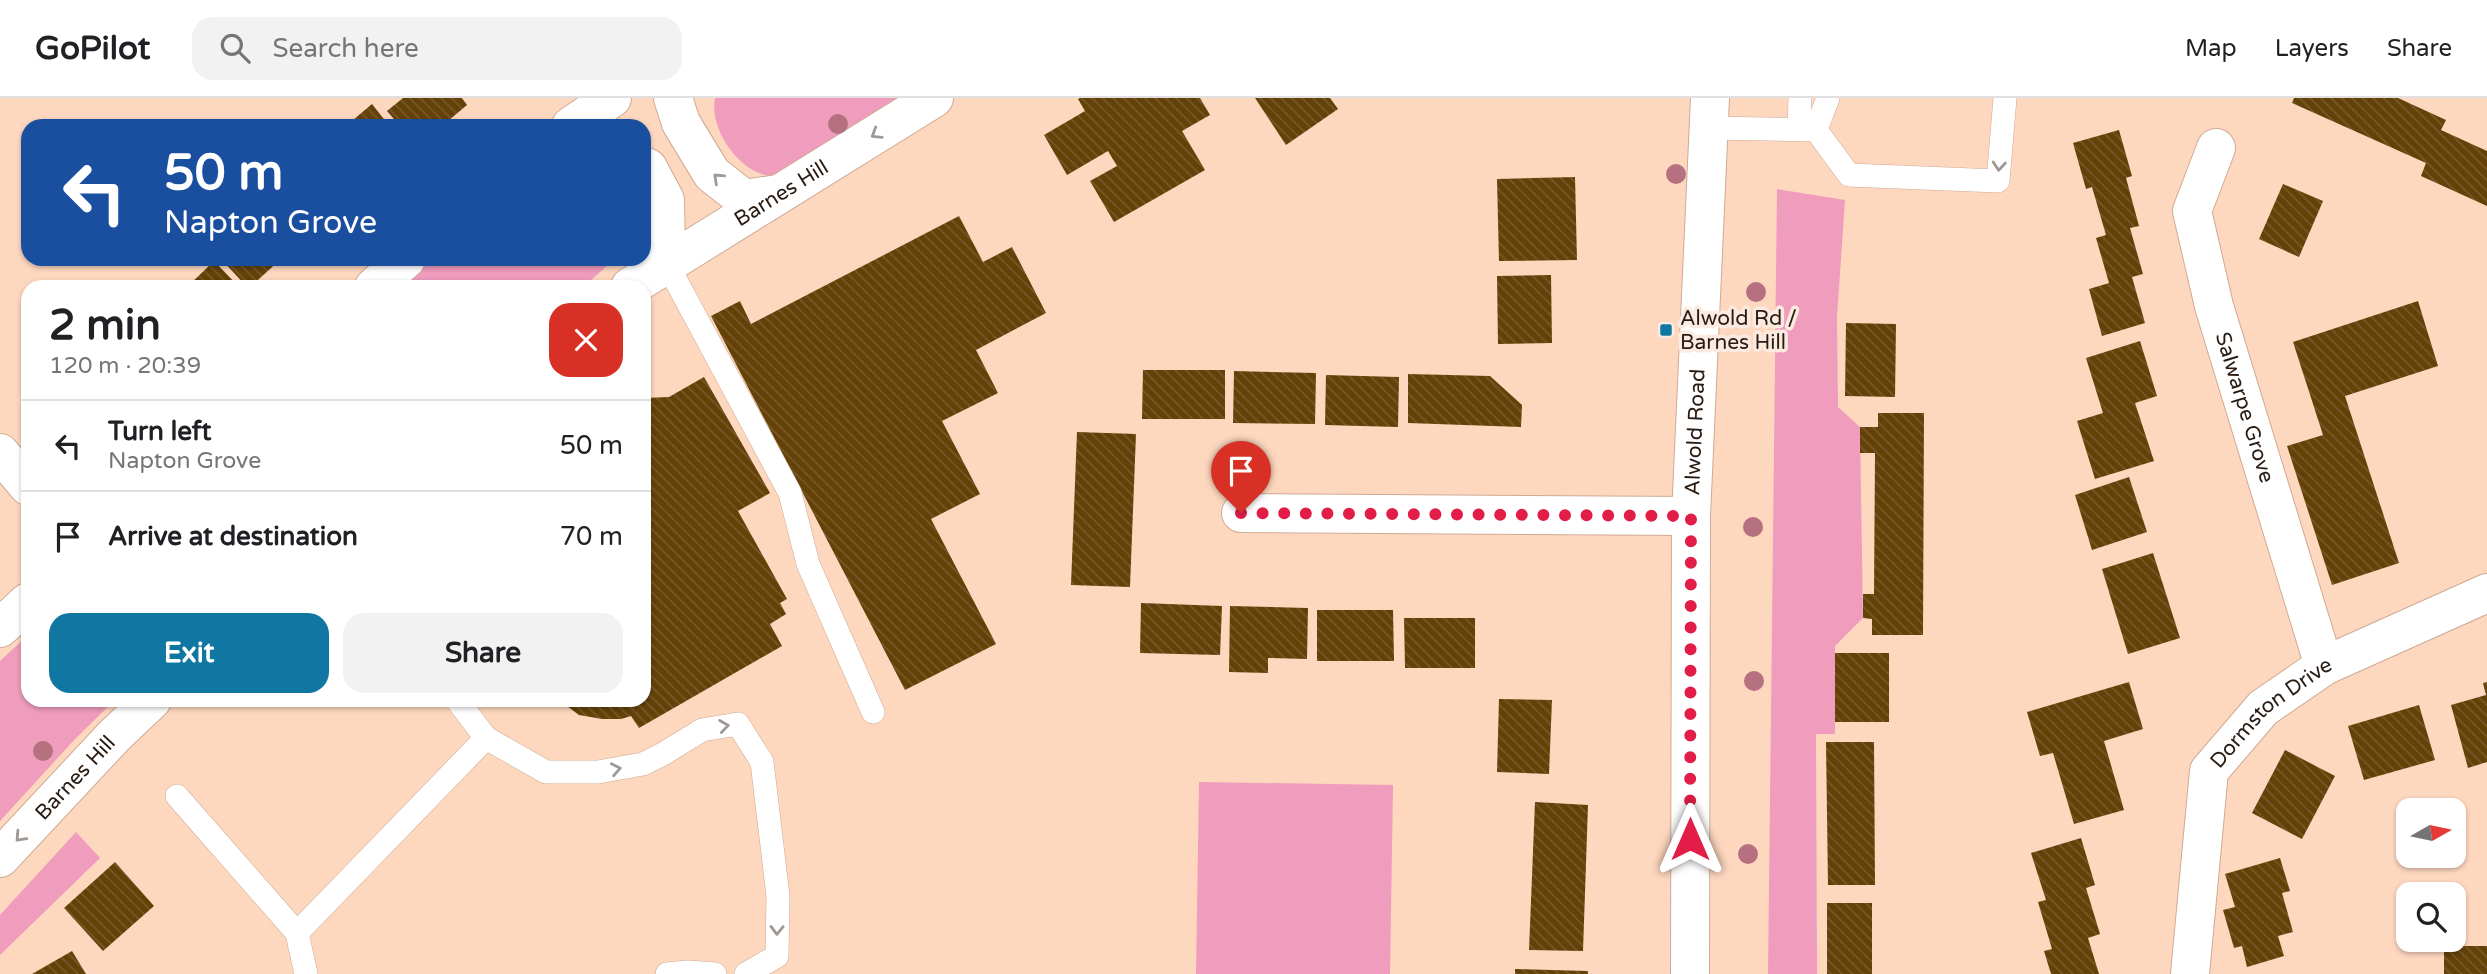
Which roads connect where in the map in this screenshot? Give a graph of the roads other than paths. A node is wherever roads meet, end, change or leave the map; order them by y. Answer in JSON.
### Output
{"nodes":[{"id":1,"x":612,"y":98,"type":"edge"},
{"id":2,"x":673,"y":98,"type":"edge"},
{"id":3,"x":934,"y":98,"type":"edge"},
{"id":4,"x":1800,"y":98,"type":"edge"},
{"id":5,"x":1828,"y":98,"type":"edge"},
{"id":6,"x":2005,"y":98,"type":"edge"},
{"id":7,"x":1709,"y":113,"type":"edge"},
{"id":8,"x":581,"y":119,"type":"edge"},
{"id":9,"x":1808,"y":130,"type":"junction"},
{"id":10,"x":2216,"y":148,"type":"dead end"},
{"id":11,"x":651,"y":172,"type":"edge"},
{"id":12,"x":778,"y":194,"type":"junction"},
{"id":13,"x":398,"y":266,"type":"edge"},
{"id":14,"x":652,"y":273,"type":"edge"},
{"id":15,"x":382,"y":280,"type":"edge"},
{"id":16,"x":0,"y":453,"type":"edge"},
{"id":17,"x":21,"y":478,"type":"edge"},
{"id":18,"x":1241,"y":513,"type":"dead end"},
{"id":19,"x":1691,"y":516,"type":"junction"},
{"id":20,"x":2487,"y":593,"type":"edge"},
{"id":21,"x":21,"y":608,"type":"edge"},
{"id":22,"x":0,"y":628,"type":"edge"},
{"id":23,"x":2324,"y":666,"type":"junction"},
{"id":24,"x":145,"y":707,"type":"edge"},
{"id":25,"x":462,"y":707,"type":"edge"},
{"id":26,"x":873,"y":712,"type":"dead end"},
{"id":27,"x":486,"y":738,"type":"junction"},
{"id":28,"x":177,"y":796,"type":"dead end"},
{"id":29,"x":0,"y":858,"type":"edge"},
{"id":30,"x":297,"y":933,"type":"junction"},
{"id":31,"x":306,"y":974,"type":"edge"},
{"id":32,"x":667,"y":974,"type":"edge"},
{"id":33,"x":715,"y":974,"type":"edge"},
{"id":34,"x":746,"y":974,"type":"edge"},
{"id":35,"x":1690,"y":974,"type":"edge"},
{"id":36,"x":2190,"y":974,"type":"edge"}],
"edges":[{"from":1,"to":8,"type":"street"},
{"from":12,"to":2,"type":"street","one_way":true},
{"from":3,"to":12,"type":"street","name":"Barnes Hill","one_way":true},
{"from":4,"to":9,"type":"lane"},
{"from":5,"to":9,"type":"lane"},
{"from":6,"to":9,"type":"lane","one_way":true},
{"from":7,"to":9,"type":"lane"},
{"from":7,"to":19,"type":"street","name":"Alwold Road"},
{"from":10,"to":23,"type":"street","name":"Salwarpe Grove"},
{"from":11,"to":14,"type":"street"},
{"from":12,"to":14,"type":"street","name":"Barnes Hill"},
{"from":13,"to":15,"type":"street"},
{"from":14,"to":26,"type":"lane"},
{"from":16,"to":17,"type":"street"},
{"from":18,"to":19,"type":"street"},
{"from":19,"to":35,"type":"street","name":"Alwold Road"},
{"from":20,"to":23,"type":"street","name":"Dormston Drive"},
{"from":21,"to":22,"type":"street"},
{"from":23,"to":36,"type":"street","name":"Dormston Drive"},
{"from":24,"to":29,"type":"street","name":"Barnes Hill","one_way":true},
{"from":25,"to":27,"type":"lane"},
{"from":27,"to":30,"type":"lane"},
{"from":27,"to":34,"type":"lane","one_way":true},
{"from":28,"to":30,"type":"lane"},
{"from":30,"to":31,"type":"lane"},
{"from":32,"to":33,"type":"lane"}]}
